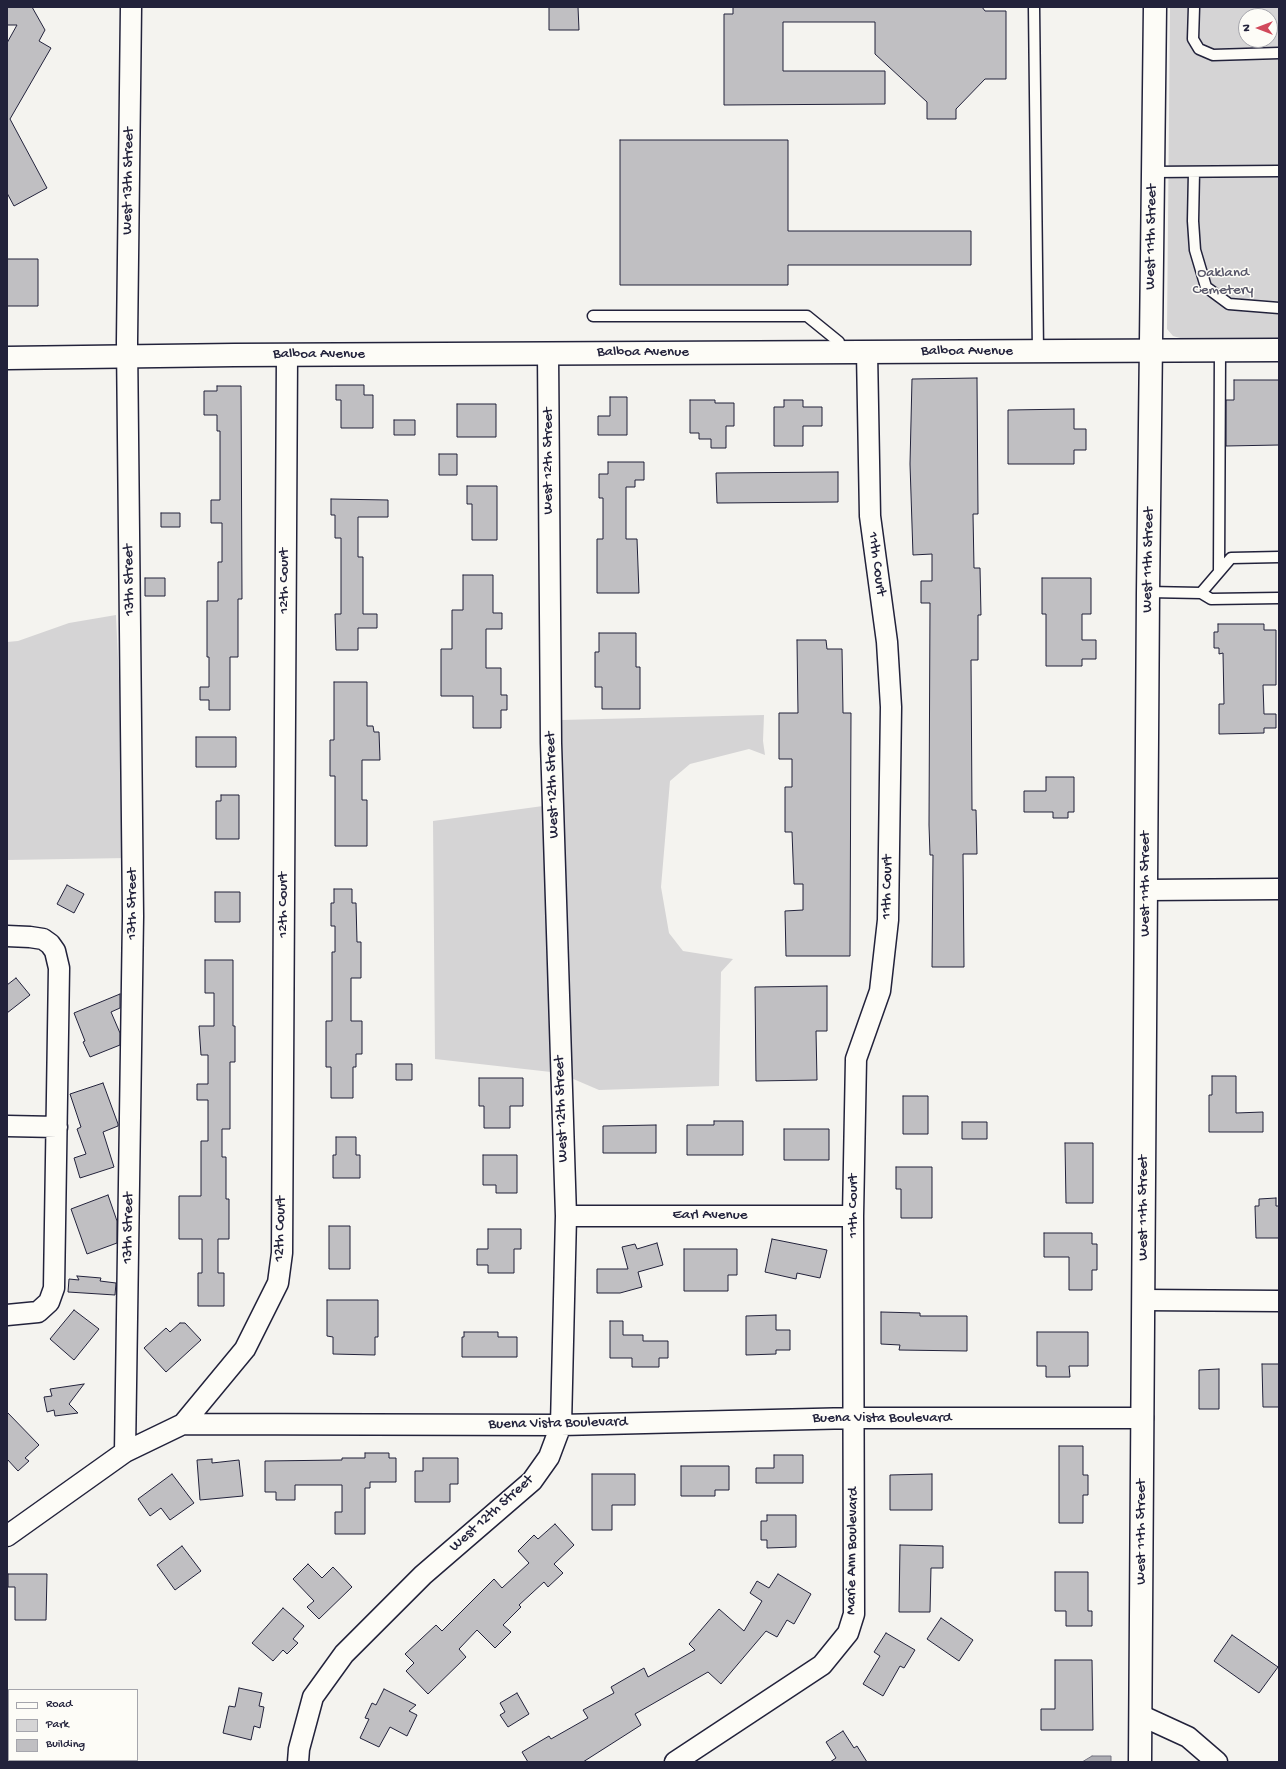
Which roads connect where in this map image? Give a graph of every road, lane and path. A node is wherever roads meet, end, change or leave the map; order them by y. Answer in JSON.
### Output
{"nodes":[{"id":1,"x":131,"y":7,"type":"edge"},
{"id":2,"x":1034,"y":7,"type":"edge"},
{"id":3,"x":1155,"y":7,"type":"edge"},
{"id":4,"x":1194,"y":7,"type":"edge"},
{"id":5,"x":1279,"y":53,"type":"edge"},
{"id":6,"x":1279,"y":171,"type":"edge"},
{"id":7,"x":1152,"y":172,"type":"junction"},
{"id":8,"x":1194,"y":172,"type":"junction"},
{"id":9,"x":1279,"y":308,"type":"edge"},
{"id":10,"x":593,"y":316,"type":"dead end"},
{"id":11,"x":1279,"y":350,"type":"edge"},
{"id":12,"x":1220,"y":351,"type":"junction"},
{"id":13,"x":839,"y":352,"type":"junction"},
{"id":14,"x":867,"y":352,"type":"junction"},
{"id":15,"x":1038,"y":352,"type":"junction"},
{"id":16,"x":1151,"y":352,"type":"junction"},
{"id":17,"x":548,"y":353,"type":"junction"},
{"id":18,"x":287,"y":355,"type":"junction"},
{"id":19,"x":128,"y":356,"type":"junction"},
{"id":20,"x":7,"y":358,"type":"edge"},
{"id":21,"x":1279,"y":557,"type":"edge"},
{"id":22,"x":1219,"y":572,"type":"junction"},
{"id":23,"x":1148,"y":592,"type":"junction"},
{"id":24,"x":1201,"y":593,"type":"junction"},
{"id":25,"x":1279,"y":598,"type":"edge"},
{"id":26,"x":1279,"y":889,"type":"edge"},
{"id":27,"x":1146,"y":890,"type":"junction"},
{"id":28,"x":7,"y":936,"type":"edge"},
{"id":29,"x":7,"y":1126,"type":"edge"},
{"id":30,"x":57,"y":1127,"type":"junction"},
{"id":31,"x":566,"y":1216,"type":"junction"},
{"id":32,"x":853,"y":1216,"type":"junction"},
{"id":33,"x":1143,"y":1300,"type":"junction"},
{"id":34,"x":1279,"y":1301,"type":"edge"},
{"id":35,"x":7,"y":1315,"type":"edge"},
{"id":36,"x":855,"y":1418,"type":"junction"},
{"id":37,"x":1143,"y":1418,"type":"junction"},
{"id":38,"x":183,"y":1424,"type":"junction"},
{"id":39,"x":561,"y":1425,"type":"junction"},
{"id":40,"x":125,"y":1452,"type":"junction"},
{"id":41,"x":7,"y":1536,"type":"edge"},
{"id":42,"x":1140,"y":1715,"type":"junction"},
{"id":43,"x":298,"y":1762,"type":"edge"},
{"id":44,"x":675,"y":1762,"type":"edge"},
{"id":45,"x":1140,"y":1762,"type":"edge"},
{"id":46,"x":1217,"y":1762,"type":"edge"}],
"edges":[{"from":1,"to":19,"type":"street","name":"West 13th Street"},
{"from":2,"to":15,"type":"lane"},
{"from":3,"to":7,"type":"main road","name":"West 11th Street"},
{"from":4,"to":5,"type":"lane"},
{"from":6,"to":8,"type":"lane"},
{"from":7,"to":8,"type":"lane"},
{"from":7,"to":16,"type":"main road","name":"West 11th Street"},
{"from":8,"to":9,"type":"lane"},
{"from":10,"to":13,"type":"lane"},
{"from":11,"to":12,"type":"main road","name":"Balboa Avenue"},
{"from":12,"to":16,"type":"main road","name":"Balboa Avenue"},
{"from":12,"to":22,"type":"lane"},
{"from":13,"to":14,"type":"main road","name":"Balboa Avenue"},
{"from":13,"to":17,"type":"main road","name":"Balboa Avenue"},
{"from":14,"to":15,"type":"main road","name":"Balboa Avenue"},
{"from":14,"to":32,"type":"street","name":"11th Court"},
{"from":15,"to":16,"type":"main road","name":"Balboa Avenue"},
{"from":16,"to":23,"type":"main road","name":"West 11th Street"},
{"from":17,"to":18,"type":"main road","name":"Balboa Avenue"},
{"from":17,"to":31,"type":"street","name":"West 12th Street"},
{"from":18,"to":19,"type":"main road","name":"Balboa Avenue"},
{"from":18,"to":38,"type":"street","name":"12th Court"},
{"from":19,"to":20,"type":"main road","name":"Balboa Avenue"},
{"from":19,"to":40,"type":"street","name":"13th Street"},
{"from":21,"to":22,"type":"lane"},
{"from":22,"to":24,"type":"lane"},
{"from":23,"to":24,"type":"lane"},
{"from":23,"to":27,"type":"main road","name":"West 11th Street"},
{"from":24,"to":25,"type":"lane"},
{"from":26,"to":27,"type":"street"},
{"from":27,"to":33,"type":"main road","name":"West 11th Street"},
{"from":28,"to":30,"type":"street"},
{"from":29,"to":30,"type":"street"},
{"from":30,"to":35,"type":"street"},
{"from":31,"to":32,"type":"street","name":"Earl Avenue"},
{"from":31,"to":39,"type":"street","name":"West 12th Street"},
{"from":32,"to":36,"type":"street","name":"11th Court"},
{"from":33,"to":34,"type":"street"},
{"from":33,"to":37,"type":"main road","name":"West 11th Street"},
{"from":36,"to":37,"type":"street","name":"Buena Vista Boulevard"},
{"from":36,"to":39,"type":"street","name":"Buena Vista Boulevard"},
{"from":36,"to":44,"type":"street","name":"Marie Ann Boulevard"},
{"from":37,"to":42,"type":"main road","name":"West 11th Street"},
{"from":38,"to":39,"type":"street","name":"Buena Vista Boulevard"},
{"from":38,"to":40,"type":"street","name":"Buena Vista Boulevard"},
{"from":39,"to":43,"type":"street","name":"West 12th Street"},
{"from":40,"to":41,"type":"street","name":"Buena Vista Boulevard"},
{"from":42,"to":45,"type":"main road","name":"West 11th Street"},
{"from":42,"to":46,"type":"street"}]}
